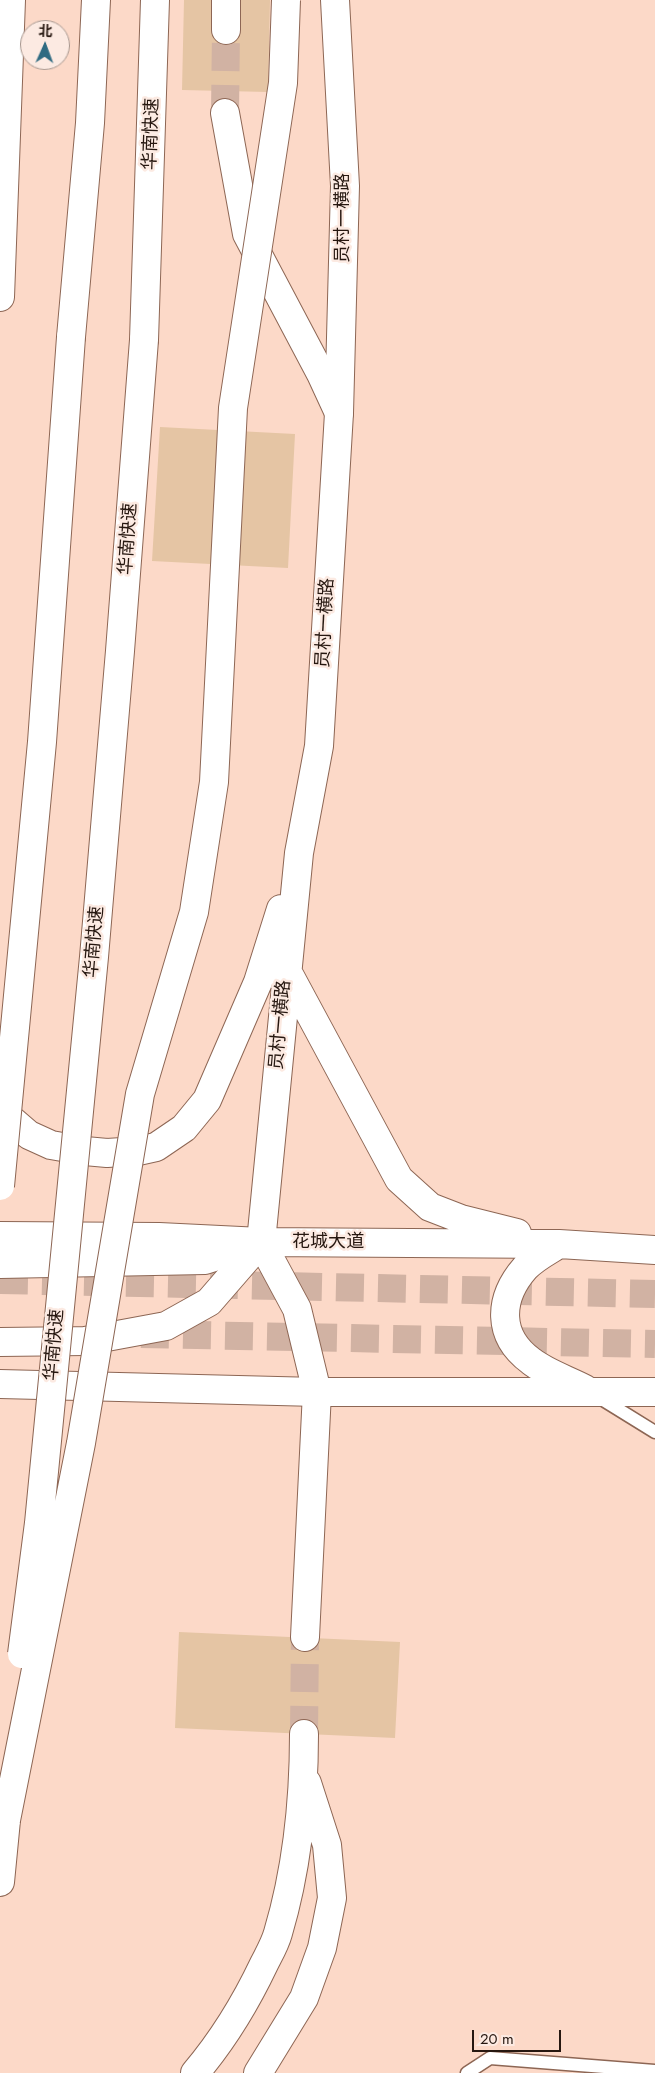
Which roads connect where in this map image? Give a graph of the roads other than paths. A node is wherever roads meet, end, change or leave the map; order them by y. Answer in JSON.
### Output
{"nodes":[{"id":1,"x":11,"y":0,"type":"edge"},
{"id":2,"x":80,"y":0,"type":"edge"},
{"id":3,"x":96,"y":0,"type":"edge"},
{"id":4,"x":155,"y":0,"type":"edge"},
{"id":5,"x":226,"y":0,"type":"edge"},
{"id":6,"x":286,"y":0,"type":"edge"},
{"id":7,"x":335,"y":0,"type":"edge"},
{"id":8,"x":226,"y":30,"type":"tunnel mouth"},
{"id":9,"x":4,"y":105,"type":"edge"},
{"id":10,"x":225,"y":114,"type":"tunnel mouth"},
{"id":11,"x":0,"y":297,"type":"edge"},
{"id":12,"x":71,"y":337,"type":"junction"},
{"id":13,"x":339,"y":413,"type":"junction"},
{"id":14,"x":299,"y":852,"type":"junction"},
{"id":15,"x":286,"y":969,"type":"junction"},
{"id":16,"x":0,"y":1110,"type":"edge"},
{"id":17,"x":2,"y":1151,"type":"edge"},
{"id":18,"x":0,"y":1186,"type":"edge"},
{"id":19,"x":0,"y":1236,"type":"edge"},
{"id":20,"x":261,"y":1242,"type":"junction"},
{"id":21,"x":560,"y":1244,"type":"junction"},
{"id":22,"x":655,"y":1250,"type":"edge"},
{"id":23,"x":0,"y":1264,"type":"edge"},
{"id":24,"x":0,"y":1342,"type":"edge"},
{"id":25,"x":0,"y":1384,"type":"edge"},
{"id":26,"x":589,"y":1391,"type":"junction"},
{"id":27,"x":317,"y":1392,"type":"junction"},
{"id":28,"x":655,"y":1392,"type":"edge"},
{"id":29,"x":655,"y":1432,"type":"edge"},
{"id":30,"x":305,"y":1637,"type":"tunnel mouth"},
{"id":31,"x":304,"y":1734,"type":"tunnel mouth"},
{"id":32,"x":304,"y":1773,"type":"junction"},
{"id":33,"x":6,"y":1820,"type":"junction"},
{"id":34,"x":0,"y":1882,"type":"edge"},
{"id":35,"x":655,"y":2070,"type":"edge"},
{"id":36,"x":195,"y":2073,"type":"edge"},
{"id":37,"x":258,"y":2073,"type":"edge"},
{"id":38,"x":467,"y":2073,"type":"edge"}],
"edges":[{"from":1,"to":9,"type":"main road"},
{"from":2,"to":12,"type":"main road"},
{"from":3,"to":12,"type":"main road"},
{"from":4,"to":33,"type":"main road","name":"华南快速","bridge":true},
{"from":5,"to":8,"type":"main road"},
{"from":6,"to":33,"type":"main road","bridge":true},
{"from":7,"to":13,"type":"main road","name":"员村一横路"},
{"from":9,"to":11,"type":"main road"},
{"from":10,"to":13,"type":"main road"},
{"from":12,"to":17,"type":"main road","bridge":true},
{"from":13,"to":14,"type":"main road","name":"员村一横路"},
{"from":14,"to":15,"type":"main road","name":"员村一横路"},
{"from":14,"to":16,"type":"main road"},
{"from":15,"to":20,"type":"main road","name":"员村一横路"},
{"from":15,"to":21,"type":"main road"},
{"from":17,"to":18,"type":"main road","bridge":true},
{"from":19,"to":20,"type":"main road","name":"花城大道"},
{"from":20,"to":21,"type":"main road","name":"花城大道"},
{"from":20,"to":23,"type":"main road"},
{"from":20,"to":24,"type":"main road"},
{"from":20,"to":27,"type":"main road"},
{"from":21,"to":22,"type":"main road","name":"花城大道"},
{"from":21,"to":26,"type":"main road"},
{"from":25,"to":27,"type":"main road"},
{"from":26,"to":27,"type":"main road"},
{"from":26,"to":28,"type":"main road"},
{"from":26,"to":29,"type":"lane"},
{"from":27,"to":30,"type":"main road"},
{"from":31,"to":32,"type":"main road"},
{"from":32,"to":36,"type":"main road"},
{"from":32,"to":37,"type":"main road"},
{"from":33,"to":34,"type":"main road","name":"华南快速"},
{"from":35,"to":38,"type":"lane"}]}
